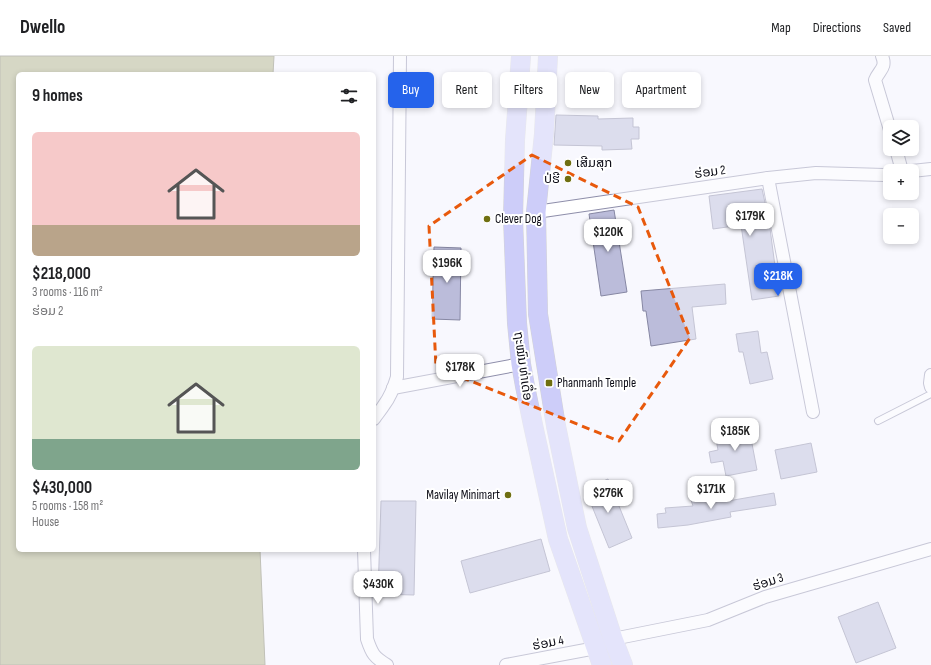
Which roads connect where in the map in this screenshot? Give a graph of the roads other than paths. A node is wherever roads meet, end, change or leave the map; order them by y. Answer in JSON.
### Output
{"nodes":[{"id":1,"x":400,"y":56,"type":"edge"},
{"id":2,"x":521,"y":56,"type":"edge"},
{"id":3,"x":548,"y":56,"type":"edge"},
{"id":4,"x":882,"y":56,"type":"edge"},
{"id":5,"x":887,"y":120,"type":"edge"},
{"id":6,"x":931,"y":169,"type":"edge"},
{"id":7,"x":919,"y":170,"type":"edge"},
{"id":8,"x":883,"y":175,"type":"edge"},
{"id":9,"x":768,"y":178,"type":"junction"},
{"id":10,"x":536,"y":212,"type":"junction"},
{"id":11,"x":521,"y":364,"type":"junction"},
{"id":12,"x":931,"y":375,"type":"edge"},
{"id":13,"x":931,"y":387,"type":"edge"},
{"id":14,"x":393,"y":388,"type":"junction"},
{"id":15,"x":931,"y":394,"type":"edge"},
{"id":16,"x":813,"y":412,"type":"dead end"},
{"id":17,"x":376,"y":415,"type":"edge"},
{"id":18,"x":878,"y":421,"type":"dead end"},
{"id":19,"x":931,"y":549,"type":"edge"},
{"id":20,"x":364,"y":552,"type":"edge"},
{"id":21,"x":613,"y":638,"type":"junction"},
{"id":22,"x":596,"y":648,"type":"junction"},
{"id":23,"x":387,"y":665,"type":"edge"},
{"id":24,"x":506,"y":665,"type":"edge"},
{"id":25,"x":602,"y":665,"type":"edge"},
{"id":26,"x":624,"y":665,"type":"edge"}],
"edges":[{"from":1,"to":14,"type":"street"},
{"from":2,"to":11,"type":"main road","name":"ຖະໝົນ ທ່າເດື່ອ"},
{"from":3,"to":10,"type":"main road","name":"ຖະໝົນ ທ່າເດື່ອ"},
{"from":4,"to":5,"type":"street"},
{"from":6,"to":7,"type":"street"},
{"from":8,"to":9,"type":"street","name":"ຮ່ອມ 2"},
{"from":9,"to":10,"type":"street","name":"ຮ່ອມ 2"},
{"from":9,"to":16,"type":"street"},
{"from":10,"to":21,"type":"main road","name":"ຖະໝົນ ທ່າເດື່ອ"},
{"from":11,"to":14,"type":"street"},
{"from":11,"to":22,"type":"main road","name":"ຖະໝົນ ທ່າເດື່ອ"},
{"from":12,"to":13,"type":"street"},
{"from":14,"to":17,"type":"street"},
{"from":15,"to":18,"type":"lane"},
{"from":19,"to":21,"type":"street","name":"ຮ່ອມ 3"},
{"from":20,"to":23,"type":"street"},
{"from":21,"to":26,"type":"main road","name":"ຖະໝົນ ທ່າເດື່ອ"},
{"from":22,"to":24,"type":"street","name":"ຮ່ອມ 4"},
{"from":22,"to":25,"type":"main road","name":"ຖະໝົນ ທ່າເດື່ອ"}]}
